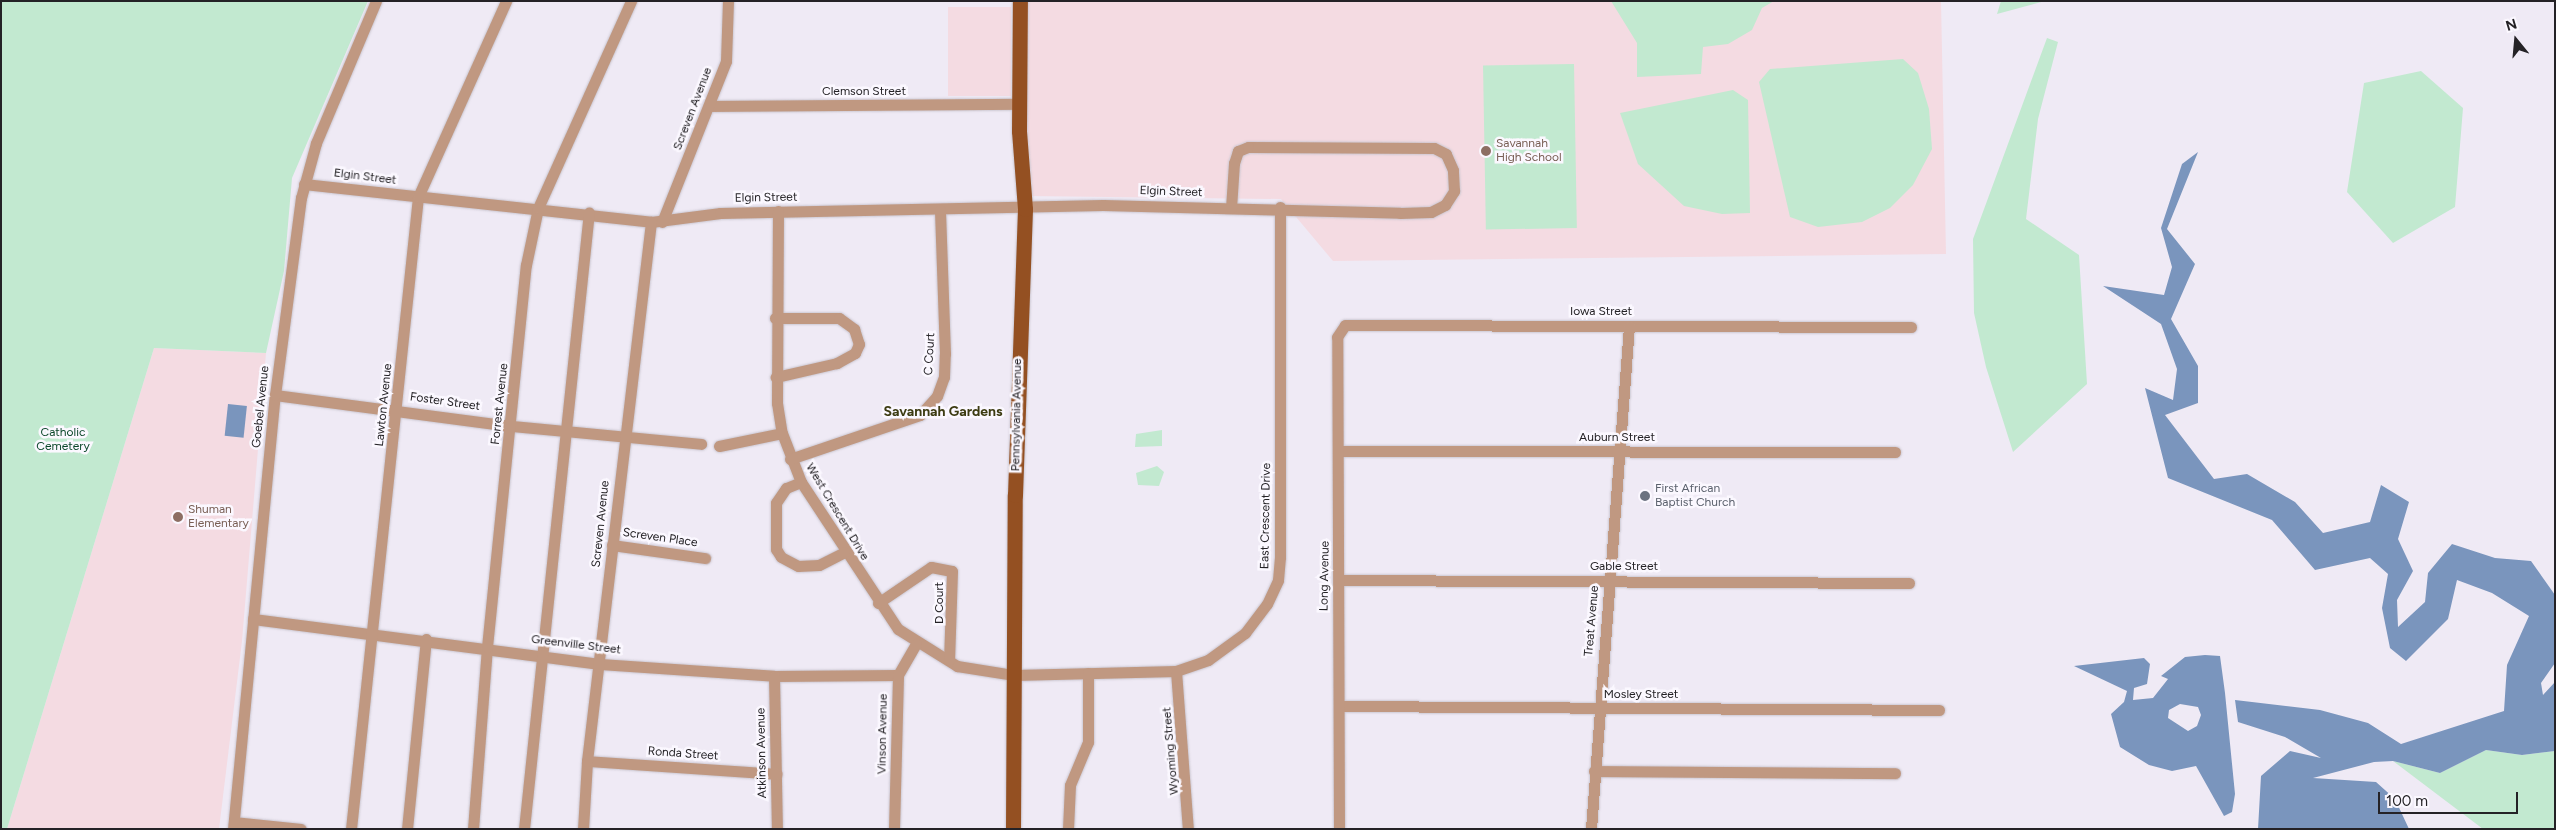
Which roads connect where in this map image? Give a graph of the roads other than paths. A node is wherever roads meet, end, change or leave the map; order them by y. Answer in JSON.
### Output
{"nodes":[{"id":1,"x":376,"y":1,"type":"edge"},
{"id":2,"x":506,"y":1,"type":"edge"},
{"id":3,"x":631,"y":1,"type":"edge"},
{"id":4,"x":728,"y":1,"type":"edge"},
{"id":5,"x":1020,"y":1,"type":"edge"},
{"id":6,"x":1019,"y":104,"type":"junction"},
{"id":7,"x":710,"y":106,"type":"junction"},
{"id":8,"x":304,"y":184,"type":"junction"},
{"id":9,"x":418,"y":197,"type":"junction"},
{"id":10,"x":1280,"y":207,"type":"junction"},
{"id":11,"x":538,"y":208,"type":"junction"},
{"id":12,"x":1231,"y":208,"type":"junction"},
{"id":13,"x":1025,"y":209,"type":"junction"},
{"id":14,"x":940,"y":210,"type":"junction"},
{"id":15,"x":778,"y":211,"type":"junction"},
{"id":16,"x":589,"y":212,"type":"junction"},
{"id":17,"x":657,"y":222,"type":"junction"},
{"id":18,"x":775,"y":318,"type":"junction"},
{"id":19,"x":1345,"y":325,"type":"joint"},
{"id":20,"x":1629,"y":326,"type":"junction"},
{"id":21,"x":1911,"y":327,"type":"dead end"},
{"id":22,"x":776,"y":377,"type":"junction"},
{"id":23,"x":275,"y":394,"type":"junction"},
{"id":24,"x":397,"y":410,"type":"junction"},
{"id":25,"x":512,"y":426,"type":"junction"},
{"id":26,"x":566,"y":431,"type":"junction"},
{"id":27,"x":782,"y":434,"type":"junction"},
{"id":28,"x":624,"y":437,"type":"junction"},
{"id":29,"x":701,"y":444,"type":"dead end"},
{"id":30,"x":720,"y":446,"type":"dead end"},
{"id":31,"x":1339,"y":451,"type":"junction"},
{"id":32,"x":1619,"y":452,"type":"junction"},
{"id":33,"x":1895,"y":452,"type":"dead end"},
{"id":34,"x":790,"y":459,"type":"junction"},
{"id":35,"x":801,"y":482,"type":"junction"},
{"id":36,"x":612,"y":545,"type":"junction"},
{"id":37,"x":844,"y":552,"type":"junction"},
{"id":38,"x":705,"y":558,"type":"dead end"},
{"id":39,"x":1339,"y":580,"type":"junction"},
{"id":40,"x":1610,"y":581,"type":"junction"},
{"id":41,"x":1909,"y":583,"type":"dead end"},
{"id":42,"x":878,"y":602,"type":"junction"},
{"id":43,"x":253,"y":620,"type":"junction"},
{"id":44,"x":372,"y":633,"type":"junction"},
{"id":45,"x":426,"y":639,"type":"junction"},
{"id":46,"x":916,"y":644,"type":"junction"},
{"id":47,"x":486,"y":647,"type":"junction"},
{"id":48,"x":542,"y":655,"type":"junction"},
{"id":49,"x":950,"y":660,"type":"junction"},
{"id":50,"x":600,"y":664,"type":"junction"},
{"id":51,"x":1176,"y":671,"type":"junction"},
{"id":52,"x":1088,"y":672,"type":"junction"},
{"id":53,"x":898,"y":675,"type":"junction"},
{"id":54,"x":1014,"y":675,"type":"junction"},
{"id":55,"x":774,"y":676,"type":"junction"},
{"id":56,"x":1342,"y":706,"type":"junction"},
{"id":57,"x":1599,"y":709,"type":"junction"},
{"id":58,"x":1939,"y":710,"type":"dead end"},
{"id":59,"x":587,"y":760,"type":"junction"},
{"id":60,"x":1594,"y":771,"type":"junction"},
{"id":61,"x":1895,"y":773,"type":"dead end"},
{"id":62,"x":777,"y":774,"type":"junction"},
{"id":63,"x":234,"y":825,"type":"edge"},
{"id":64,"x":301,"y":829,"type":"edge"},
{"id":65,"x":351,"y":829,"type":"edge"},
{"id":66,"x":406,"y":829,"type":"edge"},
{"id":67,"x":473,"y":829,"type":"edge"},
{"id":68,"x":524,"y":829,"type":"edge"},
{"id":69,"x":583,"y":829,"type":"edge"},
{"id":70,"x":777,"y":829,"type":"edge"},
{"id":71,"x":894,"y":829,"type":"edge"},
{"id":72,"x":1013,"y":829,"type":"edge"},
{"id":73,"x":1068,"y":829,"type":"edge"},
{"id":74,"x":1188,"y":829,"type":"edge"},
{"id":75,"x":1339,"y":829,"type":"edge"},
{"id":76,"x":1591,"y":829,"type":"edge"}],
"edges":[{"from":1,"to":8,"type":"street","name":"Goebel Avenue"},
{"from":2,"to":9,"type":"street","name":"Lawton Avenue"},
{"from":3,"to":11,"type":"street","name":"Forrest Avenue"},
{"from":4,"to":7,"type":"street","name":"Screven Avenue"},
{"from":5,"to":6,"type":"main road","name":"Pennsylvania Avenue"},
{"from":6,"to":7,"type":"street","name":"Clemson Street"},
{"from":6,"to":13,"type":"main road","name":"Pennsylvania Avenue"},
{"from":7,"to":17,"type":"street","name":"Screven Avenue"},
{"from":8,"to":9,"type":"street","name":"Elgin Street"},
{"from":8,"to":23,"type":"street","name":"Goebel Avenue"},
{"from":9,"to":11,"type":"street","name":"Elgin Street"},
{"from":9,"to":24,"type":"street","name":"Lawton Avenue"},
{"from":10,"to":12,"type":"street","name":"Elgin Street"},
{"from":10,"to":12,"type":"street","name":"Elgin Street"},
{"from":10,"to":51,"type":"street","name":"East Crescent Drive"},
{"from":11,"to":16,"type":"street","name":"Elgin Street"},
{"from":11,"to":25,"type":"street","name":"Forrest Avenue"},
{"from":12,"to":13,"type":"street","name":"Elgin Street"},
{"from":13,"to":14,"type":"street","name":"Elgin Street"},
{"from":13,"to":54,"type":"main road","name":"Pennsylvania Avenue"},
{"from":14,"to":15,"type":"street","name":"Elgin Street"},
{"from":14,"to":34,"type":"street","name":"C Court"},
{"from":15,"to":17,"type":"street","name":"Elgin Street"},
{"from":15,"to":18,"type":"street","name":"West Crescent Drive"},
{"from":16,"to":17,"type":"street","name":"Elgin Street"},
{"from":16,"to":26,"type":"street"},
{"from":17,"to":28,"type":"street","name":"Screven Avenue"},
{"from":18,"to":22,"type":"street","name":"West Crescent Drive"},
{"from":18,"to":22,"type":"street"},
{"from":19,"to":20,"type":"street","name":"Iowa Street"},
{"from":19,"to":31,"type":"street","name":"Long Avenue"},
{"from":20,"to":21,"type":"street","name":"Iowa Street"},
{"from":20,"to":32,"type":"street","name":"Treat Avenue"},
{"from":22,"to":27,"type":"street","name":"West Crescent Drive"},
{"from":23,"to":24,"type":"street","name":"Foster Street"},
{"from":23,"to":43,"type":"street","name":"Goebel Avenue"},
{"from":24,"to":25,"type":"street","name":"Foster Street"},
{"from":24,"to":44,"type":"street","name":"Lawton Avenue"},
{"from":25,"to":26,"type":"street","name":"Foster Street"},
{"from":25,"to":47,"type":"street","name":"Forrest Avenue"},
{"from":26,"to":28,"type":"street","name":"Foster Street"},
{"from":26,"to":48,"type":"street"},
{"from":27,"to":30,"type":"street"},
{"from":27,"to":34,"type":"street","name":"West Crescent Drive"},
{"from":28,"to":29,"type":"street","name":"Foster Street"},
{"from":28,"to":36,"type":"street","name":"Screven Avenue"},
{"from":31,"to":32,"type":"street","name":"Auburn Street"},
{"from":31,"to":39,"type":"street","name":"Long Avenue"},
{"from":32,"to":33,"type":"street","name":"Auburn Street"},
{"from":32,"to":40,"type":"street","name":"Treat Avenue"},
{"from":34,"to":35,"type":"street","name":"West Crescent Drive"},
{"from":35,"to":37,"type":"street","name":"West Crescent Drive"},
{"from":35,"to":37,"type":"street"},
{"from":36,"to":38,"type":"street","name":"Screven Place"},
{"from":36,"to":50,"type":"street","name":"Screven Avenue"},
{"from":37,"to":42,"type":"street","name":"West Crescent Drive"},
{"from":39,"to":40,"type":"street","name":"Gable Street"},
{"from":39,"to":56,"type":"street","name":"Long Avenue"},
{"from":40,"to":41,"type":"street","name":"Gable Street"},
{"from":40,"to":57,"type":"street","name":"Treat Avenue"},
{"from":42,"to":46,"type":"street","name":"West Crescent Drive"},
{"from":42,"to":49,"type":"street","name":"D Court"},
{"from":43,"to":44,"type":"street","name":"Greenville Street"},
{"from":43,"to":63,"type":"street","name":"Goebel Avenue"},
{"from":44,"to":45,"type":"street","name":"Greenville Street"},
{"from":44,"to":65,"type":"street","name":"Lawton Avenue"},
{"from":45,"to":47,"type":"street","name":"Greenville Street"},
{"from":45,"to":66,"type":"street"},
{"from":46,"to":49,"type":"street","name":"West Crescent Drive"},
{"from":46,"to":53,"type":"street","name":"Vinson Avenue"},
{"from":47,"to":48,"type":"street","name":"Greenville Street"},
{"from":47,"to":67,"type":"street","name":"Forrest Avenue"},
{"from":48,"to":50,"type":"street","name":"Greenville Street"},
{"from":48,"to":68,"type":"street"},
{"from":49,"to":54,"type":"street","name":"West Crescent Drive"},
{"from":50,"to":55,"type":"street","name":"Greenville Street"},
{"from":50,"to":59,"type":"street","name":"Screven Avenue"},
{"from":51,"to":52,"type":"street","name":"East Crescent Drive"},
{"from":51,"to":74,"type":"street","name":"Wyoming Street"},
{"from":52,"to":54,"type":"street","name":"East Crescent Drive"},
{"from":52,"to":73,"type":"street"},
{"from":53,"to":55,"type":"street","name":"Greenville Street"},
{"from":53,"to":71,"type":"street","name":"Vinson Avenue"},
{"from":54,"to":72,"type":"main road","name":"Pennsylvania Avenue"},
{"from":55,"to":62,"type":"street","name":"Atkinson Avenue"},
{"from":56,"to":57,"type":"street","name":"Mosley Street"},
{"from":56,"to":75,"type":"street","name":"Long Avenue"},
{"from":57,"to":58,"type":"street","name":"Mosley Street"},
{"from":57,"to":60,"type":"street","name":"Treat Avenue"},
{"from":59,"to":62,"type":"street","name":"Ronda Street"},
{"from":59,"to":69,"type":"street","name":"Screven Avenue"},
{"from":60,"to":61,"type":"street"},
{"from":60,"to":76,"type":"street","name":"Treat Avenue"},
{"from":62,"to":70,"type":"street","name":"Atkinson Avenue"},
{"from":63,"to":64,"type":"street"}]}
